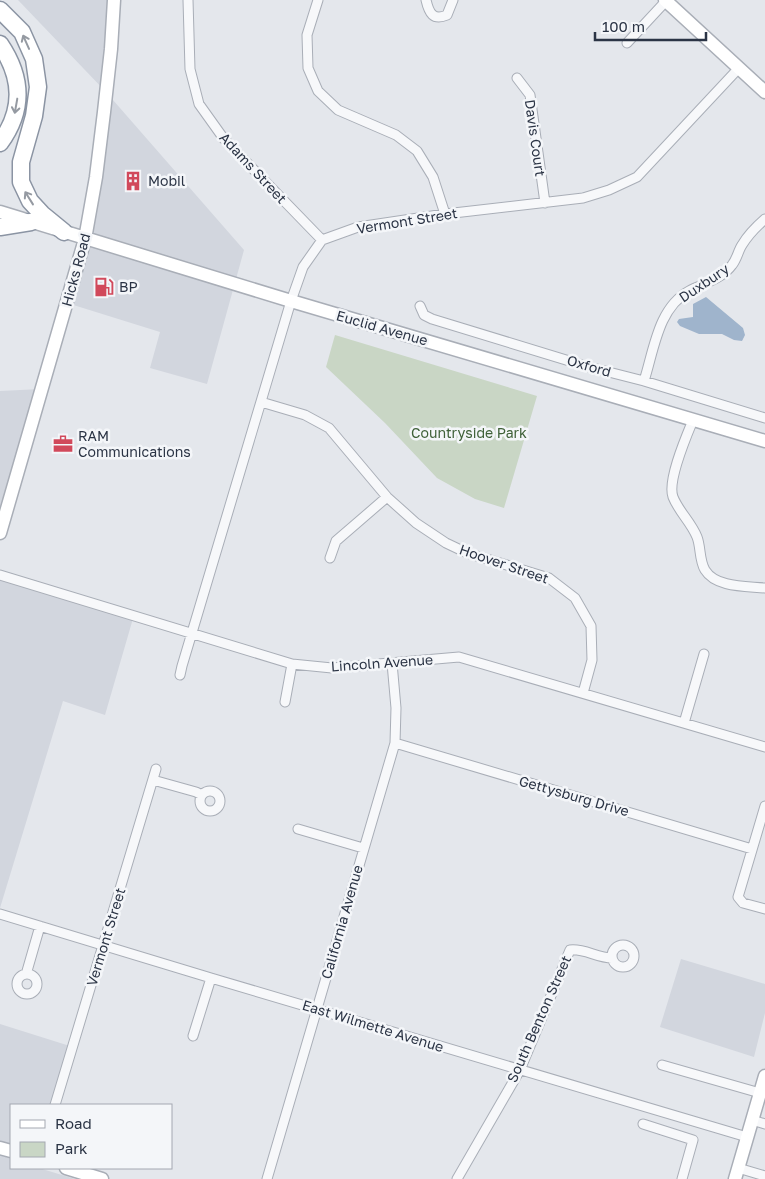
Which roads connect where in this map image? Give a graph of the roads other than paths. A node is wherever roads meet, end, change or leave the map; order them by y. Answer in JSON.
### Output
{"nodes":[{"id":1,"x":114,"y":0,"type":"edge"},
{"id":2,"x":188,"y":0,"type":"edge"},
{"id":3,"x":318,"y":0,"type":"edge"},
{"id":4,"x":426,"y":0,"type":"edge"},
{"id":5,"x":453,"y":0,"type":"edge"},
{"id":6,"x":666,"y":0,"type":"edge"},
{"id":7,"x":0,"y":10,"type":"edge"},
{"id":8,"x":627,"y":43,"type":"dead end"},
{"id":9,"x":0,"y":44,"type":"edge"},
{"id":10,"x":738,"y":69,"type":"junction"},
{"id":11,"x":517,"y":78,"type":"dead end"},
{"id":12,"x":765,"y":92,"type":"edge"},
{"id":13,"x":0,"y":143,"type":"edge"},
{"id":14,"x":545,"y":204,"type":"junction"},
{"id":15,"x":0,"y":212,"type":"edge"},
{"id":16,"x":445,"y":214,"type":"junction"},
{"id":17,"x":765,"y":219,"type":"edge"},
{"id":18,"x":31,"y":222,"type":"junction"},
{"id":19,"x":0,"y":227,"type":"edge"},
{"id":20,"x":64,"y":232,"type":"junction"},
{"id":21,"x":85,"y":239,"type":"junction"},
{"id":22,"x":322,"y":240,"type":"junction"},
{"id":23,"x":291,"y":301,"type":"junction"},
{"id":24,"x":420,"y":306,"type":"dead end"},
{"id":25,"x":644,"y":381,"type":"junction"},
{"id":26,"x":261,"y":402,"type":"junction"},
{"id":27,"x":765,"y":418,"type":"edge"},
{"id":28,"x":692,"y":420,"type":"junction"},
{"id":29,"x":765,"y":441,"type":"edge"},
{"id":30,"x":387,"y":497,"type":"junction"},
{"id":31,"x":0,"y":533,"type":"edge"},
{"id":32,"x":330,"y":558,"type":"dead end"},
{"id":33,"x":0,"y":575,"type":"edge"},
{"id":34,"x":765,"y":588,"type":"edge"},
{"id":35,"x":192,"y":633,"type":"junction"},
{"id":36,"x":704,"y":654,"type":"dead end"},
{"id":37,"x":392,"y":662,"type":"junction"},
{"id":38,"x":292,"y":664,"type":"junction"},
{"id":39,"x":180,"y":675,"type":"dead end"},
{"id":40,"x":582,"y":693,"type":"junction"},
{"id":41,"x":285,"y":702,"type":"dead end"},
{"id":42,"x":684,"y":723,"type":"junction"},
{"id":43,"x":396,"y":743,"type":"junction"},
{"id":44,"x":765,"y":747,"type":"edge"},
{"id":45,"x":156,"y":769,"type":"dead end"},
{"id":46,"x":153,"y":780,"type":"junction"},
{"id":47,"x":202,"y":795,"type":"dead end"},
{"id":48,"x":765,"y":806,"type":"edge"},
{"id":49,"x":298,"y":829,"type":"dead end"},
{"id":50,"x":363,"y":848,"type":"junction"},
{"id":51,"x":752,"y":849,"type":"junction"},
{"id":52,"x":765,"y":909,"type":"edge"},
{"id":53,"x":0,"y":914,"type":"edge"},
{"id":54,"x":40,"y":926,"type":"junction"},
{"id":55,"x":104,"y":945,"type":"junction"},
{"id":56,"x":612,"y":958,"type":"dead end"},
{"id":57,"x":28,"y":974,"type":"dead end"},
{"id":58,"x":211,"y":978,"type":"junction"},
{"id":59,"x":317,"y":1009,"type":"junction"},
{"id":60,"x":193,"y":1036,"type":"dead end"},
{"id":61,"x":662,"y":1065,"type":"dead end"},
{"id":62,"x":520,"y":1070,"type":"junction"},
{"id":63,"x":765,"y":1076,"type":"edge"},
{"id":64,"x":760,"y":1093,"type":"junction"},
{"id":65,"x":55,"y":1104,"type":"edge"},
{"id":66,"x":752,"y":1120,"type":"junction"},
{"id":67,"x":643,"y":1124,"type":"dead end"},
{"id":68,"x":765,"y":1124,"type":"edge"},
{"id":69,"x":748,"y":1137,"type":"junction"},
{"id":70,"x":69,"y":1169,"type":"edge"},
{"id":71,"x":737,"y":1173,"type":"edge"},
{"id":72,"x":765,"y":1176,"type":"edge"},
{"id":73,"x":102,"y":1179,"type":"edge"},
{"id":74,"x":267,"y":1179,"type":"edge"},
{"id":75,"x":457,"y":1179,"type":"edge"},
{"id":76,"x":682,"y":1179,"type":"edge"}],
"edges":[{"from":1,"to":21,"type":"main road","name":"Hicks Road"},
{"from":2,"to":22,"type":"street","name":"Adams Street"},
{"from":3,"to":16,"type":"street"},
{"from":4,"to":5,"type":"street"},
{"from":6,"to":8,"type":"street"},
{"from":6,"to":10,"type":"main road"},
{"from":20,"to":7,"type":"highway","one_way":true},
{"from":9,"to":13,"type":"highway","one_way":true},
{"from":10,"to":12,"type":"main road"},
{"from":10,"to":14,"type":"street","name":"Vermont Street"},
{"from":11,"to":14,"type":"street","name":"Davis Court"},
{"from":14,"to":16,"type":"street","name":"Vermont Street"},
{"from":15,"to":18,"type":"main road","name":"Euclid Avenue"},
{"from":16,"to":22,"type":"street","name":"Vermont Street"},
{"from":17,"to":25,"type":"street","name":"Duxbury"},
{"from":18,"to":19,"type":"highway"},
{"from":18,"to":20,"type":"main road","name":"Euclid Avenue"},
{"from":20,"to":21,"type":"main road","name":"Euclid Avenue"},
{"from":21,"to":23,"type":"main road","name":"Euclid Avenue"},
{"from":21,"to":31,"type":"main road","name":"Hicks Road"},
{"from":22,"to":23,"type":"street"},
{"from":23,"to":26,"type":"street"},
{"from":23,"to":28,"type":"main road","name":"Euclid Avenue"},
{"from":24,"to":25,"type":"street","name":"Oxford"},
{"from":25,"to":27,"type":"street","name":"Oxford"},
{"from":26,"to":30,"type":"street","name":"Hoover Street"},
{"from":26,"to":35,"type":"street"},
{"from":28,"to":29,"type":"main road","name":"Euclid Avenue"},
{"from":28,"to":34,"type":"street"},
{"from":30,"to":32,"type":"street"},
{"from":30,"to":40,"type":"street","name":"Hoover Street"},
{"from":33,"to":35,"type":"street","name":"Lincoln Avenue"},
{"from":35,"to":38,"type":"street","name":"Lincoln Avenue"},
{"from":35,"to":39,"type":"street"},
{"from":36,"to":42,"type":"street"},
{"from":37,"to":38,"type":"street","name":"Lincoln Avenue"},
{"from":37,"to":40,"type":"street","name":"Lincoln Avenue"},
{"from":37,"to":43,"type":"street","name":"California Avenue"},
{"from":38,"to":41,"type":"street"},
{"from":40,"to":42,"type":"street","name":"Lincoln Avenue"},
{"from":42,"to":44,"type":"street","name":"Lincoln Avenue"},
{"from":43,"to":50,"type":"street","name":"California Avenue"},
{"from":43,"to":51,"type":"street","name":"Gettysburg Drive"},
{"from":45,"to":46,"type":"street","name":"Vermont Street"},
{"from":46,"to":47,"type":"street"},
{"from":46,"to":55,"type":"street","name":"Vermont Street"},
{"from":48,"to":51,"type":"street"},
{"from":49,"to":50,"type":"street"},
{"from":50,"to":59,"type":"street","name":"California Avenue"},
{"from":51,"to":52,"type":"street"},
{"from":53,"to":54,"type":"street","name":"East Wilmette Avenue"},
{"from":54,"to":55,"type":"street","name":"East Wilmette Avenue"},
{"from":54,"to":57,"type":"street"},
{"from":55,"to":58,"type":"street","name":"East Wilmette Avenue"},
{"from":55,"to":65,"type":"street","name":"Vermont Street"},
{"from":56,"to":62,"type":"street","name":"South Benton Street"},
{"from":58,"to":59,"type":"street","name":"East Wilmette Avenue"},
{"from":58,"to":60,"type":"street"},
{"from":59,"to":62,"type":"street","name":"East Wilmette Avenue"},
{"from":59,"to":74,"type":"street","name":"California Avenue"},
{"from":61,"to":64,"type":"street"},
{"from":62,"to":69,"type":"street","name":"East Wilmette Avenue"},
{"from":62,"to":75,"type":"street","name":"South Benton Street"},
{"from":63,"to":64,"type":"main road"},
{"from":64,"to":66,"type":"main road"},
{"from":66,"to":68,"type":"street"},
{"from":66,"to":69,"type":"main road"},
{"from":67,"to":76,"type":"street"},
{"from":69,"to":71,"type":"main road"},
{"from":70,"to":73,"type":"main road"},
{"from":71,"to":72,"type":"street"}]}
